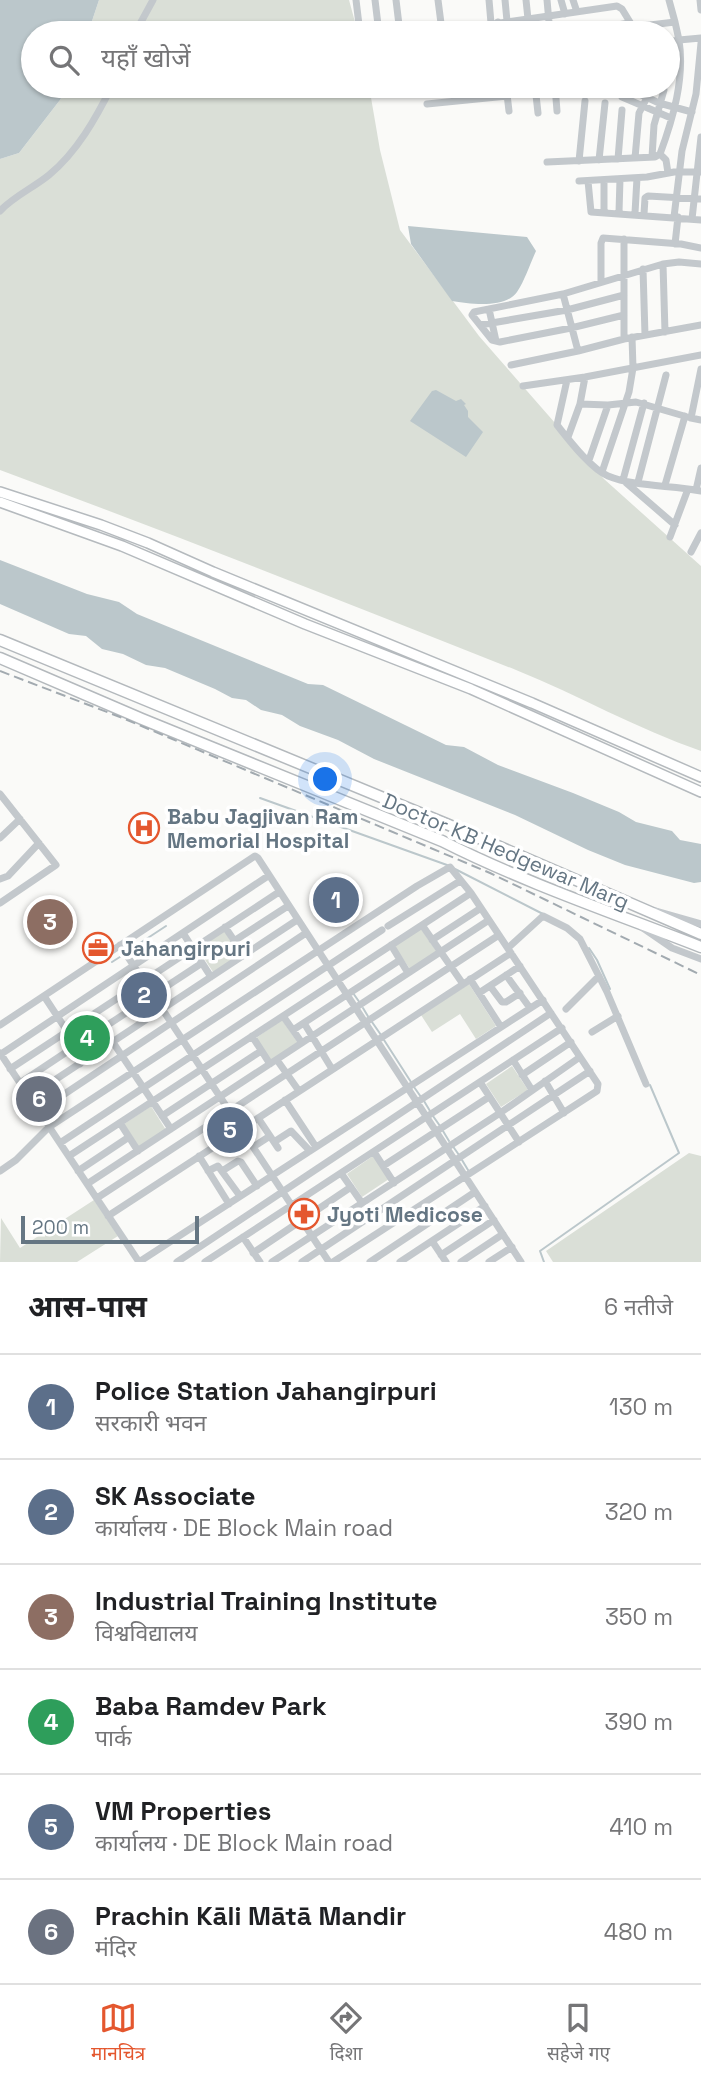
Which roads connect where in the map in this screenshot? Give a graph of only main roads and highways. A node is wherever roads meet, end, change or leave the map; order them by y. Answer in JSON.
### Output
{"nodes":[{"id":1,"x":0,"y":492,"type":"edge"},
{"id":2,"x":0,"y":502,"type":"edge"},
{"id":3,"x":0,"y":640,"type":"edge"},
{"id":4,"x":0,"y":658,"type":"edge"},
{"id":5,"x":701,"y":777,"type":"edge"},
{"id":6,"x":701,"y":792,"type":"edge"},
{"id":7,"x":701,"y":934,"type":"edge"},
{"id":8,"x":701,"y":947,"type":"edge"}],
"edges":[{"from":1,"to":5,"type":"main road"},
{"from":2,"to":6,"type":"main road"},
{"from":3,"to":7,"type":"highway","name":"Doctor KB Hedgewar Marg"},
{"from":4,"to":8,"type":"highway","name":"Doctor KB Hedgewar Marg"}]}
